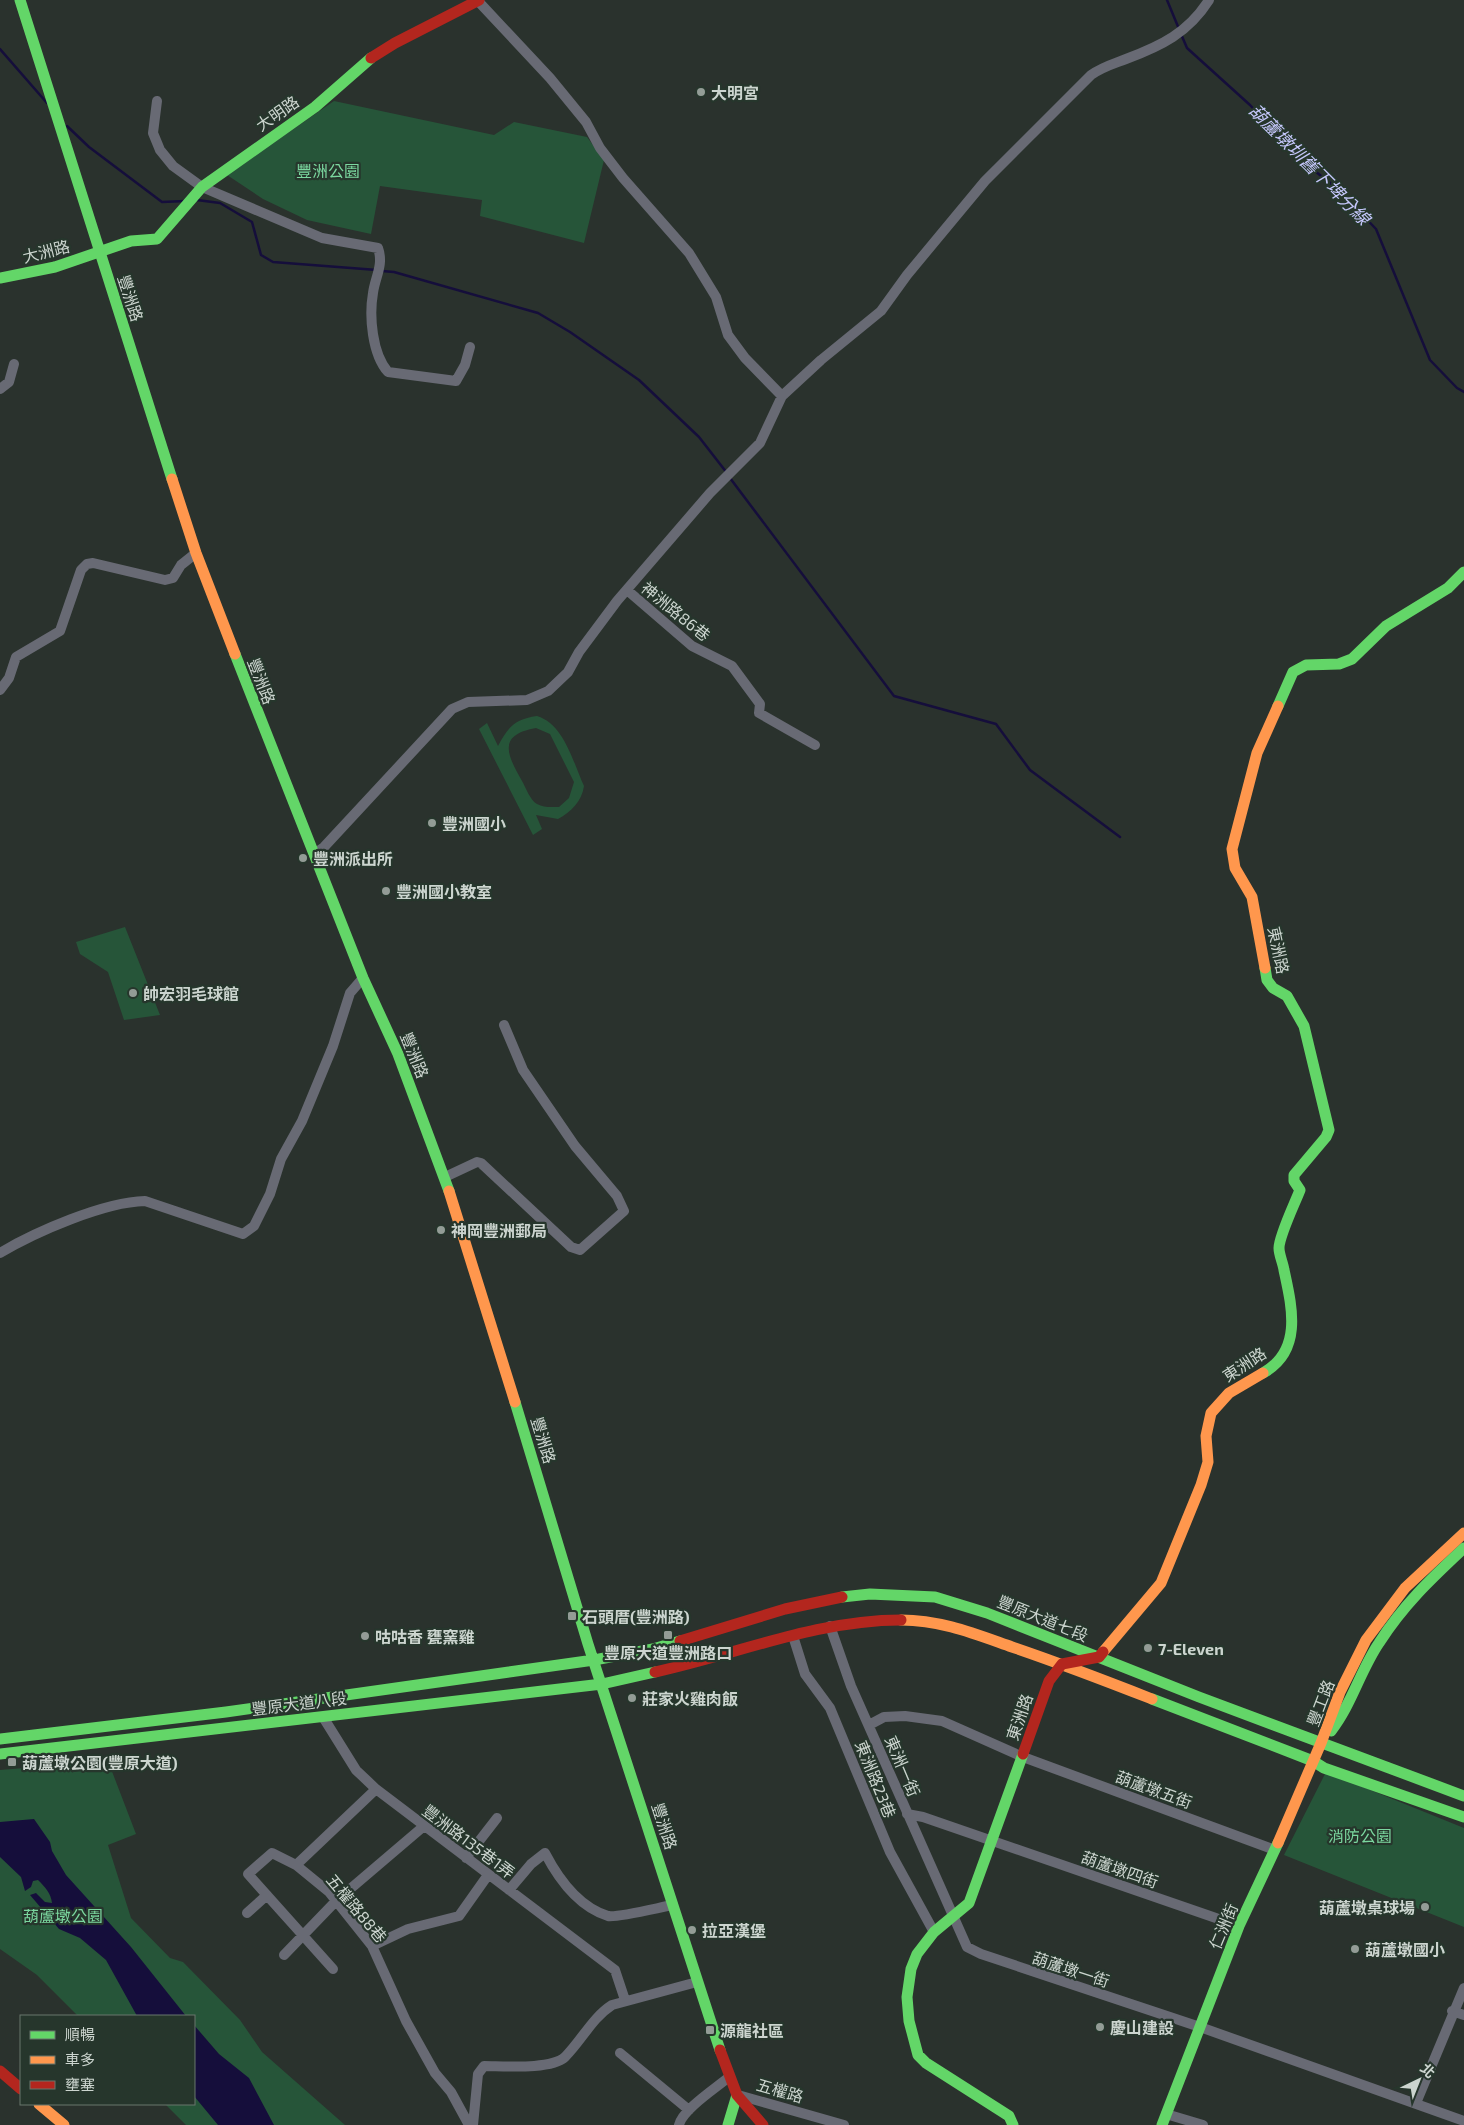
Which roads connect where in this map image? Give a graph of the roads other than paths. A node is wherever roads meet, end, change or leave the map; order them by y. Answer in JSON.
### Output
{"nodes":[{"id":1,"x":20,"y":0,"type":"edge"},
{"id":2,"x":478,"y":0,"type":"edge"},
{"id":3,"x":1209,"y":0,"type":"edge"},
{"id":4,"x":157,"y":101,"type":"dead end"},
{"id":5,"x":202,"y":187,"type":"junction"},
{"id":6,"x":99,"y":252,"type":"junction"},
{"id":7,"x":0,"y":278,"type":"edge"},
{"id":8,"x":470,"y":346,"type":"dead end"},
{"id":9,"x":14,"y":364,"type":"dead end"},
{"id":10,"x":0,"y":389,"type":"edge"},
{"id":11,"x":782,"y":396,"type":"junction"},
{"id":12,"x":196,"y":553,"type":"junction"},
{"id":13,"x":1464,"y":572,"type":"edge"},
{"id":14,"x":627,"y":590,"type":"junction"},
{"id":15,"x":0,"y":690,"type":"edge"},
{"id":16,"x":815,"y":745,"type":"dead end"},
{"id":17,"x":314,"y":854,"type":"junction"},
{"id":18,"x":363,"y":978,"type":"junction"},
{"id":19,"x":504,"y":1025,"type":"dead end"},
{"id":20,"x":445,"y":1177,"type":"junction"},
{"id":21,"x":0,"y":1253,"type":"edge"},
{"id":22,"x":1464,"y":1533,"type":"edge"},
{"id":23,"x":1464,"y":1548,"type":"edge"},
{"id":24,"x":830,"y":1626,"type":"junction"},
{"id":25,"x":793,"y":1636,"type":"junction"},
{"id":26,"x":1100,"y":1657,"type":"junction"},
{"id":27,"x":594,"y":1660,"type":"junction"},
{"id":28,"x":1062,"y":1664,"type":"junction"},
{"id":29,"x":602,"y":1684,"type":"junction"},
{"id":30,"x":324,"y":1717,"type":"junction"},
{"id":31,"x":868,"y":1724,"type":"junction"},
{"id":32,"x":0,"y":1738,"type":"edge"},
{"id":33,"x":1321,"y":1744,"type":"junction"},
{"id":34,"x":0,"y":1754,"type":"edge"},
{"id":35,"x":1023,"y":1757,"type":"junction"},
{"id":36,"x":1313,"y":1761,"type":"junction"},
{"id":37,"x":376,"y":1789,"type":"junction"},
{"id":38,"x":1464,"y":1796,"type":"edge"},
{"id":39,"x":907,"y":1814,"type":"junction"},
{"id":40,"x":1464,"y":1817,"type":"edge"},
{"id":41,"x":498,"y":1818,"type":"dead end"},
{"id":42,"x":424,"y":1826,"type":"junction"},
{"id":43,"x":991,"y":1840,"type":"junction"},
{"id":44,"x":1275,"y":1850,"type":"junction"},
{"id":45,"x":466,"y":1858,"type":"junction"},
{"id":46,"x":296,"y":1865,"type":"junction"},
{"id":47,"x":488,"y":1875,"type":"junction"},
{"id":48,"x":509,"y":1890,"type":"junction"},
{"id":49,"x":266,"y":1895,"type":"junction"},
{"id":50,"x":336,"y":1901,"type":"junction"},
{"id":51,"x":673,"y":1905,"type":"junction"},
{"id":52,"x":247,"y":1913,"type":"dead end"},
{"id":53,"x":952,"y":1916,"type":"junction"},
{"id":54,"x":1239,"y":1926,"type":"junction"},
{"id":55,"x":934,"y":1932,"type":"junction"},
{"id":56,"x":301,"y":1935,"type":"junction"},
{"id":57,"x":372,"y":1946,"type":"junction"},
{"id":58,"x":284,"y":1955,"type":"dead end"},
{"id":59,"x":333,"y":1969,"type":"dead end"},
{"id":60,"x":698,"y":1982,"type":"junction"},
{"id":61,"x":1464,"y":1988,"type":"edge"},
{"id":62,"x":625,"y":2000,"type":"junction"},
{"id":63,"x":1452,"y":2011,"type":"junction"},
{"id":64,"x":1464,"y":2015,"type":"edge"},
{"id":65,"x":1200,"y":2027,"type":"junction"},
{"id":66,"x":620,"y":2053,"type":"dead end"},
{"id":67,"x":0,"y":2071,"type":"edge"},
{"id":68,"x":729,"y":2077,"type":"junction"},
{"id":69,"x":20,"y":2088,"type":"edge"},
{"id":70,"x":737,"y":2095,"type":"junction"},
{"id":71,"x":1416,"y":2103,"type":"junction"},
{"id":72,"x":40,"y":2105,"type":"edge"},
{"id":73,"x":689,"y":2110,"type":"junction"},
{"id":74,"x":1166,"y":2114,"type":"junction"},
{"id":75,"x":1464,"y":2122,"type":"edge"},
{"id":76,"x":64,"y":2125,"type":"edge"},
{"id":77,"x":469,"y":2125,"type":"edge"},
{"id":78,"x":473,"y":2125,"type":"edge"},
{"id":79,"x":679,"y":2125,"type":"edge"},
{"id":80,"x":728,"y":2125,"type":"edge"},
{"id":81,"x":763,"y":2125,"type":"edge"},
{"id":82,"x":844,"y":2125,"type":"edge"},
{"id":83,"x":1013,"y":2125,"type":"edge"},
{"id":84,"x":1162,"y":2125,"type":"edge"},
{"id":85,"x":1203,"y":2125,"type":"edge"}],
"edges":[{"from":1,"to":6,"type":"street","name":"豐洲路"},
{"from":2,"to":5,"type":"street","name":"大明路"},
{"from":2,"to":11,"type":"street"},
{"from":3,"to":11,"type":"street"},
{"from":4,"to":5,"type":"street"},
{"from":5,"to":6,"type":"street","name":"大明路"},
{"from":5,"to":8,"type":"street"},
{"from":6,"to":7,"type":"street","name":"大洲路"},
{"from":6,"to":12,"type":"street","name":"豐洲路"},
{"from":9,"to":10,"type":"street"},
{"from":11,"to":14,"type":"street"},
{"from":12,"to":15,"type":"street"},
{"from":12,"to":17,"type":"street","name":"豐洲路"},
{"from":13,"to":26,"type":"street","name":"東洲路"},
{"from":14,"to":16,"type":"street","name":"神洲路86巷"},
{"from":14,"to":17,"type":"street"},
{"from":17,"to":18,"type":"street","name":"豐洲路"},
{"from":18,"to":20,"type":"street","name":"豐洲路"},
{"from":18,"to":21,"type":"street"},
{"from":19,"to":20,"type":"street"},
{"from":20,"to":27,"type":"street","name":"豐洲路"},
{"from":22,"to":33,"type":"street","name":"豐工路"},
{"from":23,"to":33,"type":"street","name":"豐工路"},
{"from":24,"to":25,"type":"street"},
{"from":24,"to":28,"type":"street"},
{"from":24,"to":31,"type":"street","name":"東洲一街"},
{"from":25,"to":29,"type":"street"},
{"from":25,"to":55,"type":"street","name":"東洲路23巷"},
{"from":26,"to":27,"type":"street","name":"豐原大道七段"},
{"from":26,"to":28,"type":"street"},
{"from":26,"to":33,"type":"street","name":"豐原大道七段"},
{"from":27,"to":29,"type":"street","name":"豐洲路"},
{"from":27,"to":32,"type":"street","name":"豐原大道八段"},
{"from":28,"to":35,"type":"street","name":"東洲路"},
{"from":28,"to":36,"type":"street"},
{"from":29,"to":30,"type":"street","name":"豐原大道八段"},
{"from":29,"to":51,"type":"street","name":"豐洲路"},
{"from":30,"to":34,"type":"street","name":"豐原大道八段"},
{"from":30,"to":37,"type":"street","name":"豐洲路135巷1弄"},
{"from":31,"to":35,"type":"street","name":"葫蘆墩五街"},
{"from":31,"to":39,"type":"street","name":"東洲一街"},
{"from":33,"to":36,"type":"street","name":"仁洲街"},
{"from":33,"to":38,"type":"street","name":"豐原大道七段"},
{"from":35,"to":43,"type":"street","name":"東洲路"},
{"from":35,"to":44,"type":"street","name":"葫蘆墩五街"},
{"from":36,"to":40,"type":"street"},
{"from":36,"to":44,"type":"street","name":"仁洲街"},
{"from":37,"to":42,"type":"street","name":"豐洲路135巷1弄"},
{"from":37,"to":46,"type":"street"},
{"from":39,"to":43,"type":"street","name":"葫蘆墩四街"},
{"from":39,"to":53,"type":"street","name":"東洲一街"},
{"from":41,"to":45,"type":"street"},
{"from":42,"to":45,"type":"street","name":"豐洲路135巷1弄"},
{"from":42,"to":50,"type":"street"},
{"from":43,"to":53,"type":"street","name":"東洲路"},
{"from":43,"to":54,"type":"street","name":"葫蘆墩四街"},
{"from":44,"to":54,"type":"street","name":"仁洲街"},
{"from":45,"to":47,"type":"street","name":"豐洲路135巷1弄"},
{"from":46,"to":49,"type":"street","name":"五權路88巷"},
{"from":46,"to":50,"type":"street","name":"五權路88巷"},
{"from":47,"to":48,"type":"street","name":"豐洲路135巷1弄"},
{"from":47,"to":57,"type":"street"},
{"from":48,"to":51,"type":"street"},
{"from":48,"to":62,"type":"street","name":"豐洲路135巷1弄"},
{"from":49,"to":52,"type":"street"},
{"from":49,"to":56,"type":"street"},
{"from":50,"to":56,"type":"street"},
{"from":50,"to":57,"type":"street","name":"五權路88巷"},
{"from":51,"to":60,"type":"street","name":"豐洲路"},
{"from":53,"to":55,"type":"street","name":"東洲路"},
{"from":53,"to":65,"type":"street","name":"葫蘆墩一街"},
{"from":54,"to":65,"type":"street","name":"仁洲街"},
{"from":55,"to":83,"type":"street","name":"東洲路"},
{"from":56,"to":58,"type":"street"},
{"from":56,"to":59,"type":"street"},
{"from":57,"to":77,"type":"street","name":"五權路88巷"},
{"from":60,"to":62,"type":"street"},
{"from":60,"to":68,"type":"street","name":"豐洲路"},
{"from":61,"to":63,"type":"street"},
{"from":62,"to":78,"type":"street"},
{"from":63,"to":64,"type":"street"},
{"from":63,"to":71,"type":"street"},
{"from":65,"to":71,"type":"street","name":"葫蘆墩一街"},
{"from":65,"to":74,"type":"street","name":"仁洲街"},
{"from":66,"to":73,"type":"street"},
{"from":67,"to":69,"type":"street"},
{"from":68,"to":70,"type":"street","name":"豐洲路"},
{"from":68,"to":73,"type":"street"},
{"from":70,"to":80,"type":"street","name":"五權路"},
{"from":70,"to":81,"type":"street","name":"豐洲路"},
{"from":70,"to":82,"type":"street","name":"五權路"},
{"from":71,"to":75,"type":"street","name":"葫蘆墩一街"},
{"from":72,"to":76,"type":"street"},
{"from":73,"to":79,"type":"street"},
{"from":74,"to":84,"type":"street","name":"仁洲街"},
{"from":74,"to":85,"type":"street"}]}
